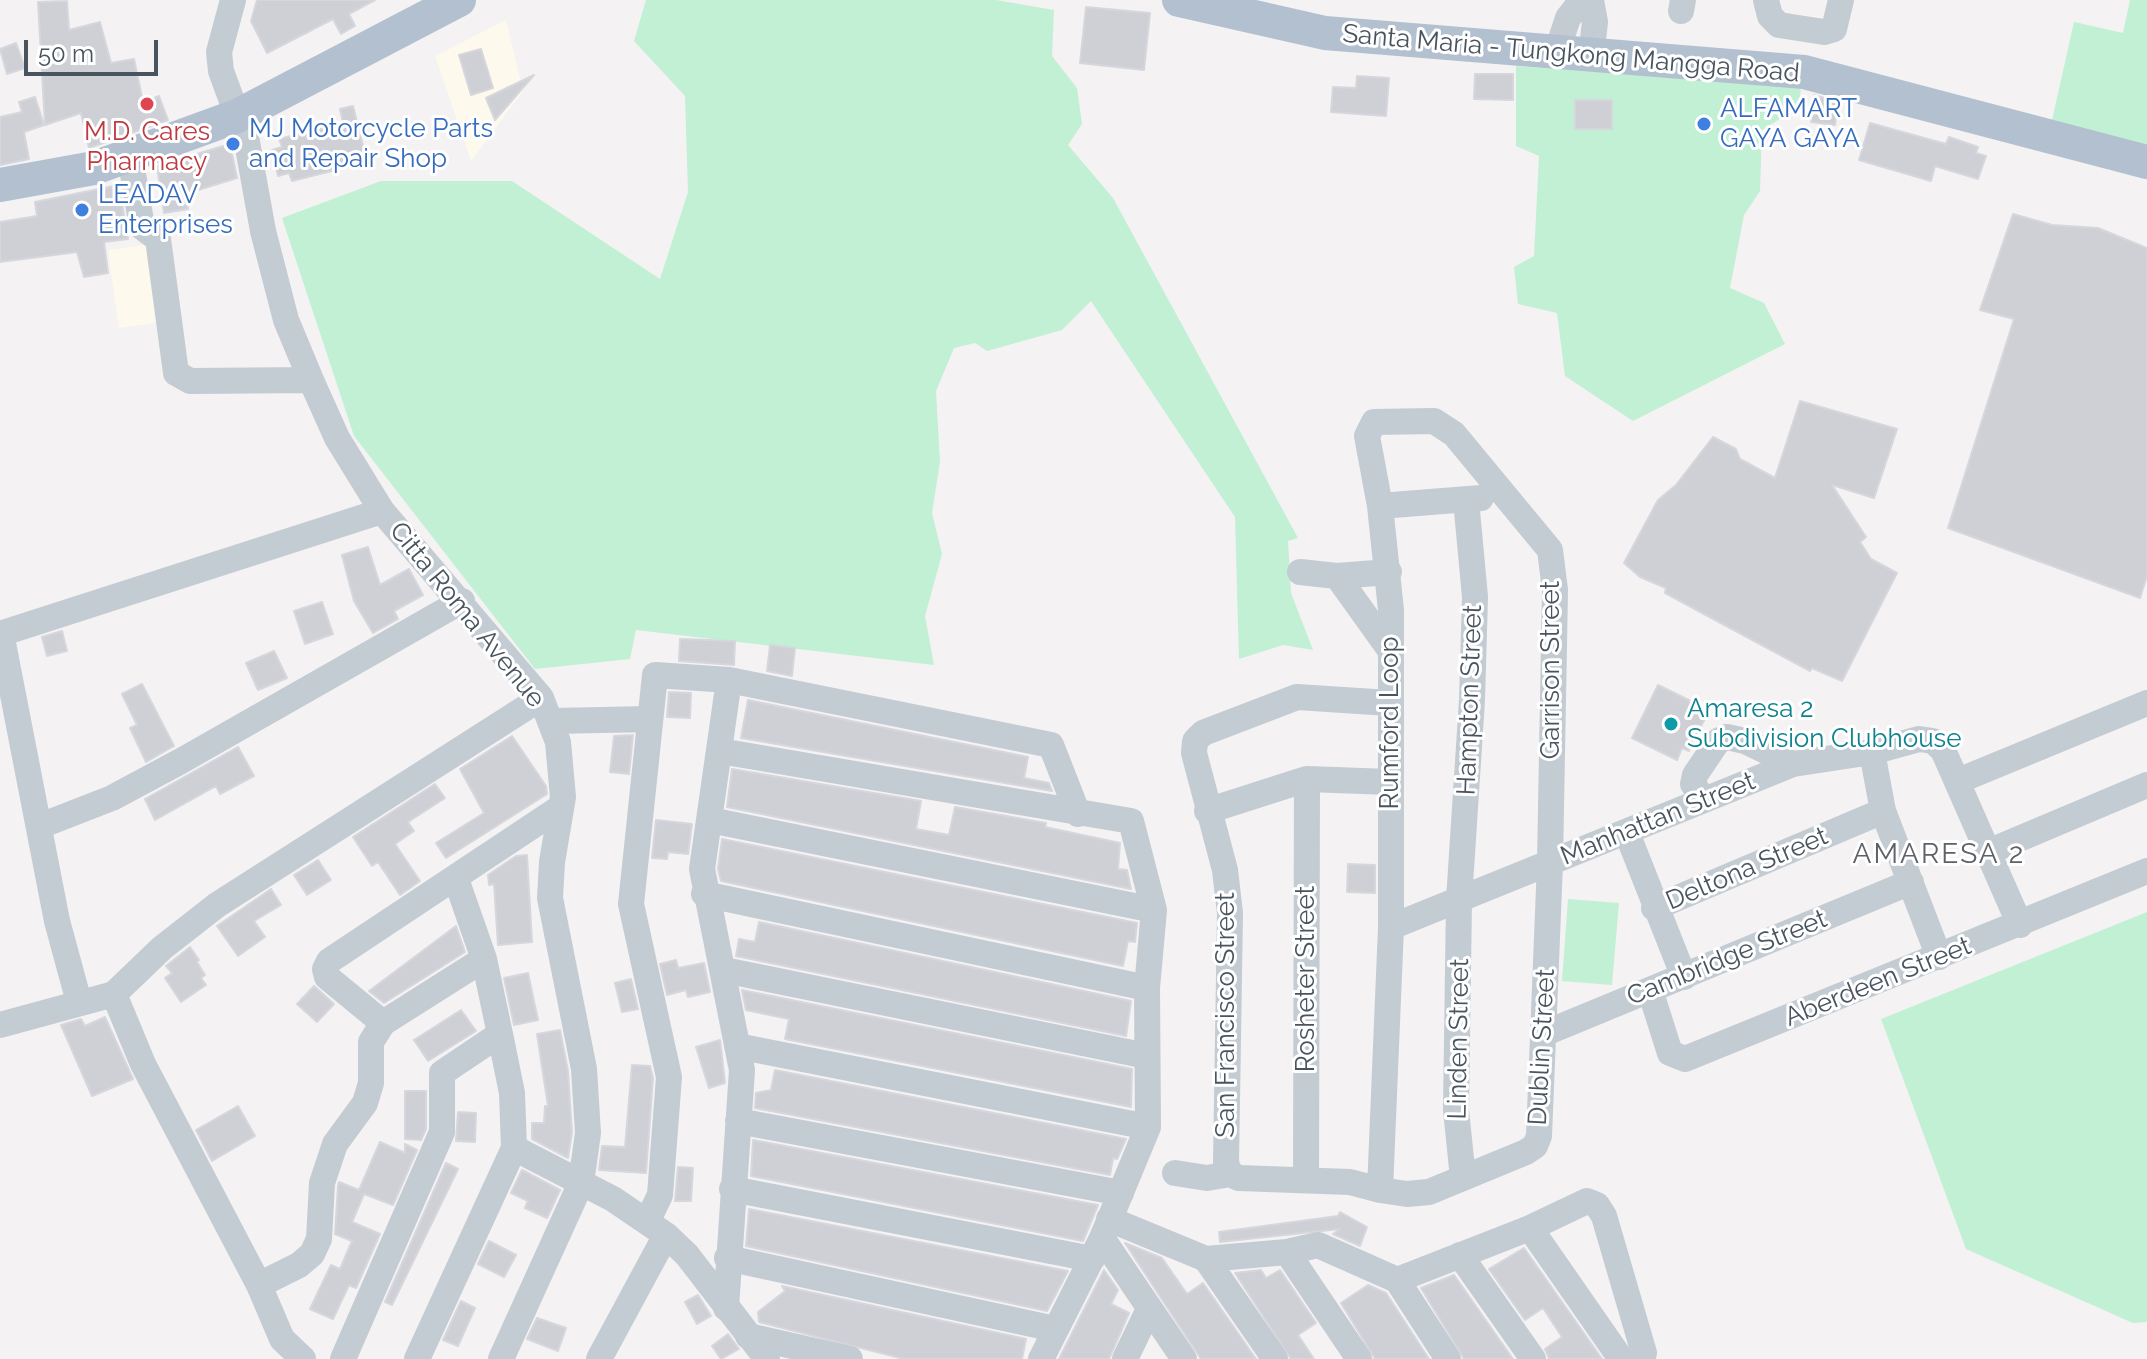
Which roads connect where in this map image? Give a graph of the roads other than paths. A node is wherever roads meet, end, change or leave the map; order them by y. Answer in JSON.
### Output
{"nodes":[{"id":1,"x":233,"y":0,"type":"edge"},
{"id":2,"x":459,"y":0,"type":"edge"},
{"id":3,"x":1179,"y":0,"type":"edge"},
{"id":4,"x":1582,"y":0,"type":"edge"},
{"id":5,"x":1591,"y":0,"type":"edge"},
{"id":6,"x":1766,"y":0,"type":"edge"},
{"id":7,"x":1841,"y":0,"type":"edge"},
{"id":8,"x":1556,"y":54,"type":"junction"},
{"id":9,"x":1591,"y":57,"type":"junction"},
{"id":10,"x":237,"y":116,"type":"junction"},
{"id":11,"x":130,"y":156,"type":"junction"},
{"id":12,"x":2147,"y":162,"type":"edge"},
{"id":13,"x":0,"y":185,"type":"edge"},
{"id":14,"x":311,"y":380,"type":"junction"},
{"id":15,"x":1504,"y":494,"type":"junction"},
{"id":16,"x":1466,"y":500,"type":"junction"},
{"id":17,"x":1380,"y":506,"type":"junction"},
{"id":18,"x":382,"y":511,"type":"junction"},
{"id":19,"x":1300,"y":572,"type":"dead end"},
{"id":20,"x":1389,"y":572,"type":"junction"},
{"id":21,"x":1337,"y":576,"type":"junction"},
{"id":22,"x":462,"y":601,"type":"junction"},
{"id":23,"x":1,"y":633,"type":"edge"},
{"id":24,"x":1390,"y":650,"type":"junction"},
{"id":25,"x":729,"y":680,"type":"junction"},
{"id":26,"x":1390,"y":703,"type":"junction"},
{"id":27,"x":2147,"y":703,"type":"edge"},
{"id":28,"x":546,"y":710,"type":"junction"},
{"id":29,"x":650,"y":719,"type":"junction"},
{"id":30,"x":720,"y":751,"type":"junction"},
{"id":31,"x":1872,"y":752,"type":"junction"},
{"id":32,"x":1793,"y":764,"type":"junction"},
{"id":33,"x":1307,"y":779,"type":"junction"},
{"id":34,"x":1958,"y":781,"type":"junction"},
{"id":35,"x":1390,"y":782,"type":"junction"},
{"id":36,"x":2147,"y":785,"type":"edge"},
{"id":37,"x":1704,"y":800,"type":"junction"},
{"id":38,"x":561,"y":807,"type":"junction"},
{"id":39,"x":1207,"y":811,"type":"junction"},
{"id":40,"x":1883,"y":811,"type":"junction"},
{"id":41,"x":1078,"y":814,"type":"junction"},
{"id":42,"x":710,"y":820,"type":"junction"},
{"id":43,"x":40,"y":826,"type":"junction"},
{"id":44,"x":1627,"y":833,"type":"junction"},
{"id":45,"x":1988,"y":852,"type":"junction"},
{"id":46,"x":1550,"y":863,"type":"junction"},
{"id":47,"x":2147,"y":871,"type":"edge"},
{"id":48,"x":456,"y":879,"type":"junction"},
{"id":49,"x":1911,"y":882,"type":"junction"},
{"id":50,"x":704,"y":894,"type":"junction"},
{"id":51,"x":1459,"y":900,"type":"junction"},
{"id":52,"x":1654,"y":908,"type":"junction"},
{"id":53,"x":1154,"y":910,"type":"junction"},
{"id":54,"x":2020,"y":925,"type":"junction"},
{"id":55,"x":1391,"y":927,"type":"junction"},
{"id":56,"x":1939,"y":957,"type":"junction"},
{"id":57,"x":484,"y":959,"type":"junction"},
{"id":58,"x":724,"y":970,"type":"junction"},
{"id":59,"x":1684,"y":977,"type":"junction"},
{"id":60,"x":1147,"y":988,"type":"junction"},
{"id":61,"x":1650,"y":990,"type":"junction"},
{"id":62,"x":114,"y":994,"type":"junction"},
{"id":63,"x":79,"y":1002,"type":"junction"},
{"id":64,"x":383,"y":1023,"type":"junction"},
{"id":65,"x":0,"y":1025,"type":"edge"},
{"id":66,"x":500,"y":1034,"type":"junction"},
{"id":67,"x":1543,"y":1034,"type":"junction"},
{"id":68,"x":737,"y":1046,"type":"junction"},
{"id":69,"x":1147,"y":1056,"type":"junction"},
{"id":70,"x":738,"y":1121,"type":"junction"},
{"id":71,"x":1148,"y":1127,"type":"junction"},
{"id":72,"x":514,"y":1148,"type":"junction"},
{"id":73,"x":1175,"y":1173,"type":"dead end"},
{"id":74,"x":1230,"y":1174,"type":"junction"},
{"id":75,"x":1306,"y":1178,"type":"junction"},
{"id":76,"x":1463,"y":1178,"type":"junction"},
{"id":77,"x":581,"y":1183,"type":"junction"},
{"id":78,"x":732,"y":1189,"type":"junction"},
{"id":79,"x":1380,"y":1190,"type":"junction"},
{"id":80,"x":1121,"y":1193,"type":"junction"},
{"id":81,"x":657,"y":1228,"type":"junction"},
{"id":82,"x":1530,"y":1228,"type":"junction"},
{"id":83,"x":1101,"y":1239,"type":"junction"},
{"id":84,"x":1287,"y":1252,"type":"junction"},
{"id":85,"x":1460,"y":1255,"type":"junction"},
{"id":86,"x":727,"y":1258,"type":"junction"},
{"id":87,"x":1206,"y":1259,"type":"junction"},
{"id":88,"x":1397,"y":1280,"type":"junction"},
{"id":89,"x":259,"y":1285,"type":"junction"},
{"id":90,"x":726,"y":1308,"type":"junction"},
{"id":91,"x":1149,"y":1309,"type":"junction"},
{"id":92,"x":1055,"y":1329,"type":"junction"},
{"id":93,"x":748,"y":1336,"type":"junction"},
{"id":94,"x":301,"y":1358,"type":"edge"},
{"id":95,"x":343,"y":1359,"type":"edge"},
{"id":96,"x":417,"y":1359,"type":"edge"},
{"id":97,"x":501,"y":1359,"type":"edge"},
{"id":98,"x":599,"y":1359,"type":"edge"},
{"id":99,"x":767,"y":1359,"type":"edge"},
{"id":100,"x":850,"y":1359,"type":"edge"},
{"id":101,"x":1041,"y":1359,"type":"edge"},
{"id":102,"x":1125,"y":1359,"type":"edge"},
{"id":103,"x":1184,"y":1359,"type":"edge"},
{"id":104,"x":1275,"y":1359,"type":"edge"},
{"id":105,"x":1359,"y":1359,"type":"edge"},
{"id":106,"x":1448,"y":1359,"type":"edge"},
{"id":107,"x":1533,"y":1359,"type":"edge"},
{"id":108,"x":1621,"y":1359,"type":"edge"},
{"id":109,"x":1642,"y":1359,"type":"edge"}],
"edges":[{"from":1,"to":10,"type":"street","name":"Citta Roma Avenue"},
{"from":2,"to":10,"type":"main road"},
{"from":3,"to":8,"type":"main road","name":"Santa Maria - Tungkong Mangga Road"},
{"from":4,"to":8,"type":"street"},
{"from":5,"to":9,"type":"street"},
{"from":6,"to":7,"type":"street"},
{"from":8,"to":9,"type":"main road","name":"Santa Maria - Tungkong Mangga Road"},
{"from":9,"to":12,"type":"main road","name":"Santa Maria - Tungkong Mangga Road"},
{"from":10,"to":11,"type":"main road"},
{"from":10,"to":14,"type":"street","name":"Citta Roma Avenue"},
{"from":11,"to":13,"type":"main road"},
{"from":11,"to":14,"type":"street"},
{"from":14,"to":18,"type":"street","name":"Citta Roma Avenue"},
{"from":15,"to":16,"type":"street"},
{"from":15,"to":17,"type":"street","name":"Rumford Loop"},
{"from":15,"to":46,"type":"street","name":"Garrison Street"},
{"from":16,"to":17,"type":"street"},
{"from":16,"to":51,"type":"street","name":"Hampton Street"},
{"from":17,"to":20,"type":"street","name":"Rumford Loop"},
{"from":18,"to":22,"type":"street","name":"Citta Roma Avenue"},
{"from":18,"to":23,"type":"street"},
{"from":19,"to":21,"type":"street"},
{"from":20,"to":21,"type":"street"},
{"from":20,"to":24,"type":"street","name":"Rumford Loop"},
{"from":21,"to":24,"type":"street"},
{"from":22,"to":28,"type":"street","name":"Citta Roma Avenue"},
{"from":22,"to":43,"type":"street"},
{"from":23,"to":43,"type":"street"},
{"from":24,"to":26,"type":"street","name":"Rumford Loop"},
{"from":25,"to":29,"type":"street"},
{"from":25,"to":30,"type":"street"},
{"from":25,"to":41,"type":"street"},
{"from":26,"to":35,"type":"street","name":"Rumford Loop"},
{"from":26,"to":39,"type":"street","name":"San Francisco Street"},
{"from":27,"to":34,"type":"street"},
{"from":28,"to":29,"type":"street"},
{"from":28,"to":38,"type":"street","name":"Citta Roma Avenue"},
{"from":28,"to":62,"type":"street"},
{"from":29,"to":81,"type":"street"},
{"from":30,"to":41,"type":"street"},
{"from":30,"to":42,"type":"street"},
{"from":31,"to":32,"type":"street","name":"Manhattan Street"},
{"from":31,"to":34,"type":"street","name":"Manhattan Street"},
{"from":31,"to":40,"type":"street"},
{"from":32,"to":37,"type":"street","name":"Manhattan Street"},
{"from":32,"to":37,"type":"street"},
{"from":33,"to":35,"type":"street"},
{"from":33,"to":39,"type":"street"},
{"from":33,"to":75,"type":"street","name":"Rosheter Street"},
{"from":34,"to":45,"type":"street"},
{"from":35,"to":55,"type":"street","name":"Rumford Loop"},
{"from":36,"to":45,"type":"street"},
{"from":37,"to":44,"type":"street","name":"Manhattan Street"},
{"from":38,"to":48,"type":"street"},
{"from":38,"to":77,"type":"street","name":"Citta Roma Avenue"},
{"from":39,"to":74,"type":"street","name":"San Francisco Street"},
{"from":40,"to":49,"type":"street"},
{"from":40,"to":52,"type":"street","name":"Deltona Street"},
{"from":41,"to":53,"type":"street"},
{"from":42,"to":50,"type":"street"},
{"from":42,"to":53,"type":"street"},
{"from":43,"to":63,"type":"street"},
{"from":44,"to":46,"type":"street","name":"Manhattan Street"},
{"from":44,"to":52,"type":"street"},
{"from":45,"to":54,"type":"street"},
{"from":46,"to":51,"type":"street","name":"Manhattan Street"},
{"from":46,"to":67,"type":"street","name":"Dublin Street"},
{"from":47,"to":54,"type":"street","name":"Aberdeen Street"},
{"from":48,"to":57,"type":"street"},
{"from":48,"to":64,"type":"street"},
{"from":49,"to":56,"type":"street"},
{"from":49,"to":59,"type":"street","name":"Cambridge Street"},
{"from":50,"to":58,"type":"street"},
{"from":50,"to":60,"type":"street"},
{"from":51,"to":55,"type":"street","name":"Manhattan Street"},
{"from":51,"to":76,"type":"street","name":"Linden Street"},
{"from":52,"to":59,"type":"street"},
{"from":53,"to":60,"type":"street"},
{"from":54,"to":56,"type":"street","name":"Aberdeen Street"},
{"from":55,"to":79,"type":"street","name":"Rumford Loop"},
{"from":56,"to":61,"type":"street","name":"Aberdeen Street"},
{"from":57,"to":64,"type":"street"},
{"from":57,"to":66,"type":"street"},
{"from":58,"to":68,"type":"street"},
{"from":58,"to":69,"type":"street"},
{"from":59,"to":61,"type":"street","name":"Cambridge Street"},
{"from":60,"to":69,"type":"street"},
{"from":61,"to":67,"type":"street","name":"Cambridge Street"},
{"from":62,"to":63,"type":"street"},
{"from":62,"to":89,"type":"street"},
{"from":63,"to":65,"type":"street"},
{"from":64,"to":89,"type":"street"},
{"from":66,"to":72,"type":"street"},
{"from":66,"to":95,"type":"street"},
{"from":67,"to":76,"type":"street","name":"Dublin Street"},
{"from":68,"to":70,"type":"street"},
{"from":68,"to":71,"type":"street"},
{"from":69,"to":71,"type":"street"},
{"from":70,"to":78,"type":"street"},
{"from":70,"to":80,"type":"street"},
{"from":71,"to":80,"type":"street"},
{"from":72,"to":77,"type":"street"},
{"from":72,"to":96,"type":"street"},
{"from":73,"to":74,"type":"street","name":"Dublin Street"},
{"from":74,"to":75,"type":"street","name":"Dublin Street"},
{"from":75,"to":79,"type":"street","name":"Dublin Street"},
{"from":76,"to":79,"type":"street","name":"Dublin Street"},
{"from":77,"to":81,"type":"street"},
{"from":77,"to":97,"type":"street","name":"Citta Roma Avenue"},
{"from":78,"to":83,"type":"street"},
{"from":78,"to":86,"type":"street"},
{"from":80,"to":83,"type":"street"},
{"from":81,"to":90,"type":"street"},
{"from":81,"to":98,"type":"street"},
{"from":82,"to":85,"type":"street"},
{"from":82,"to":108,"type":"street"},
{"from":82,"to":109,"type":"street"},
{"from":83,"to":87,"type":"street"},
{"from":83,"to":91,"type":"street"},
{"from":83,"to":92,"type":"street"},
{"from":84,"to":87,"type":"street"},
{"from":84,"to":88,"type":"street"},
{"from":84,"to":105,"type":"street"},
{"from":85,"to":88,"type":"street"},
{"from":85,"to":107,"type":"street"},
{"from":86,"to":90,"type":"street"},
{"from":86,"to":92,"type":"street"},
{"from":87,"to":104,"type":"street"},
{"from":88,"to":106,"type":"street"},
{"from":89,"to":94,"type":"street"},
{"from":90,"to":93,"type":"street"},
{"from":91,"to":102,"type":"street"},
{"from":91,"to":103,"type":"street"},
{"from":92,"to":101,"type":"street"},
{"from":93,"to":99,"type":"street"},
{"from":93,"to":100,"type":"street"}]}
